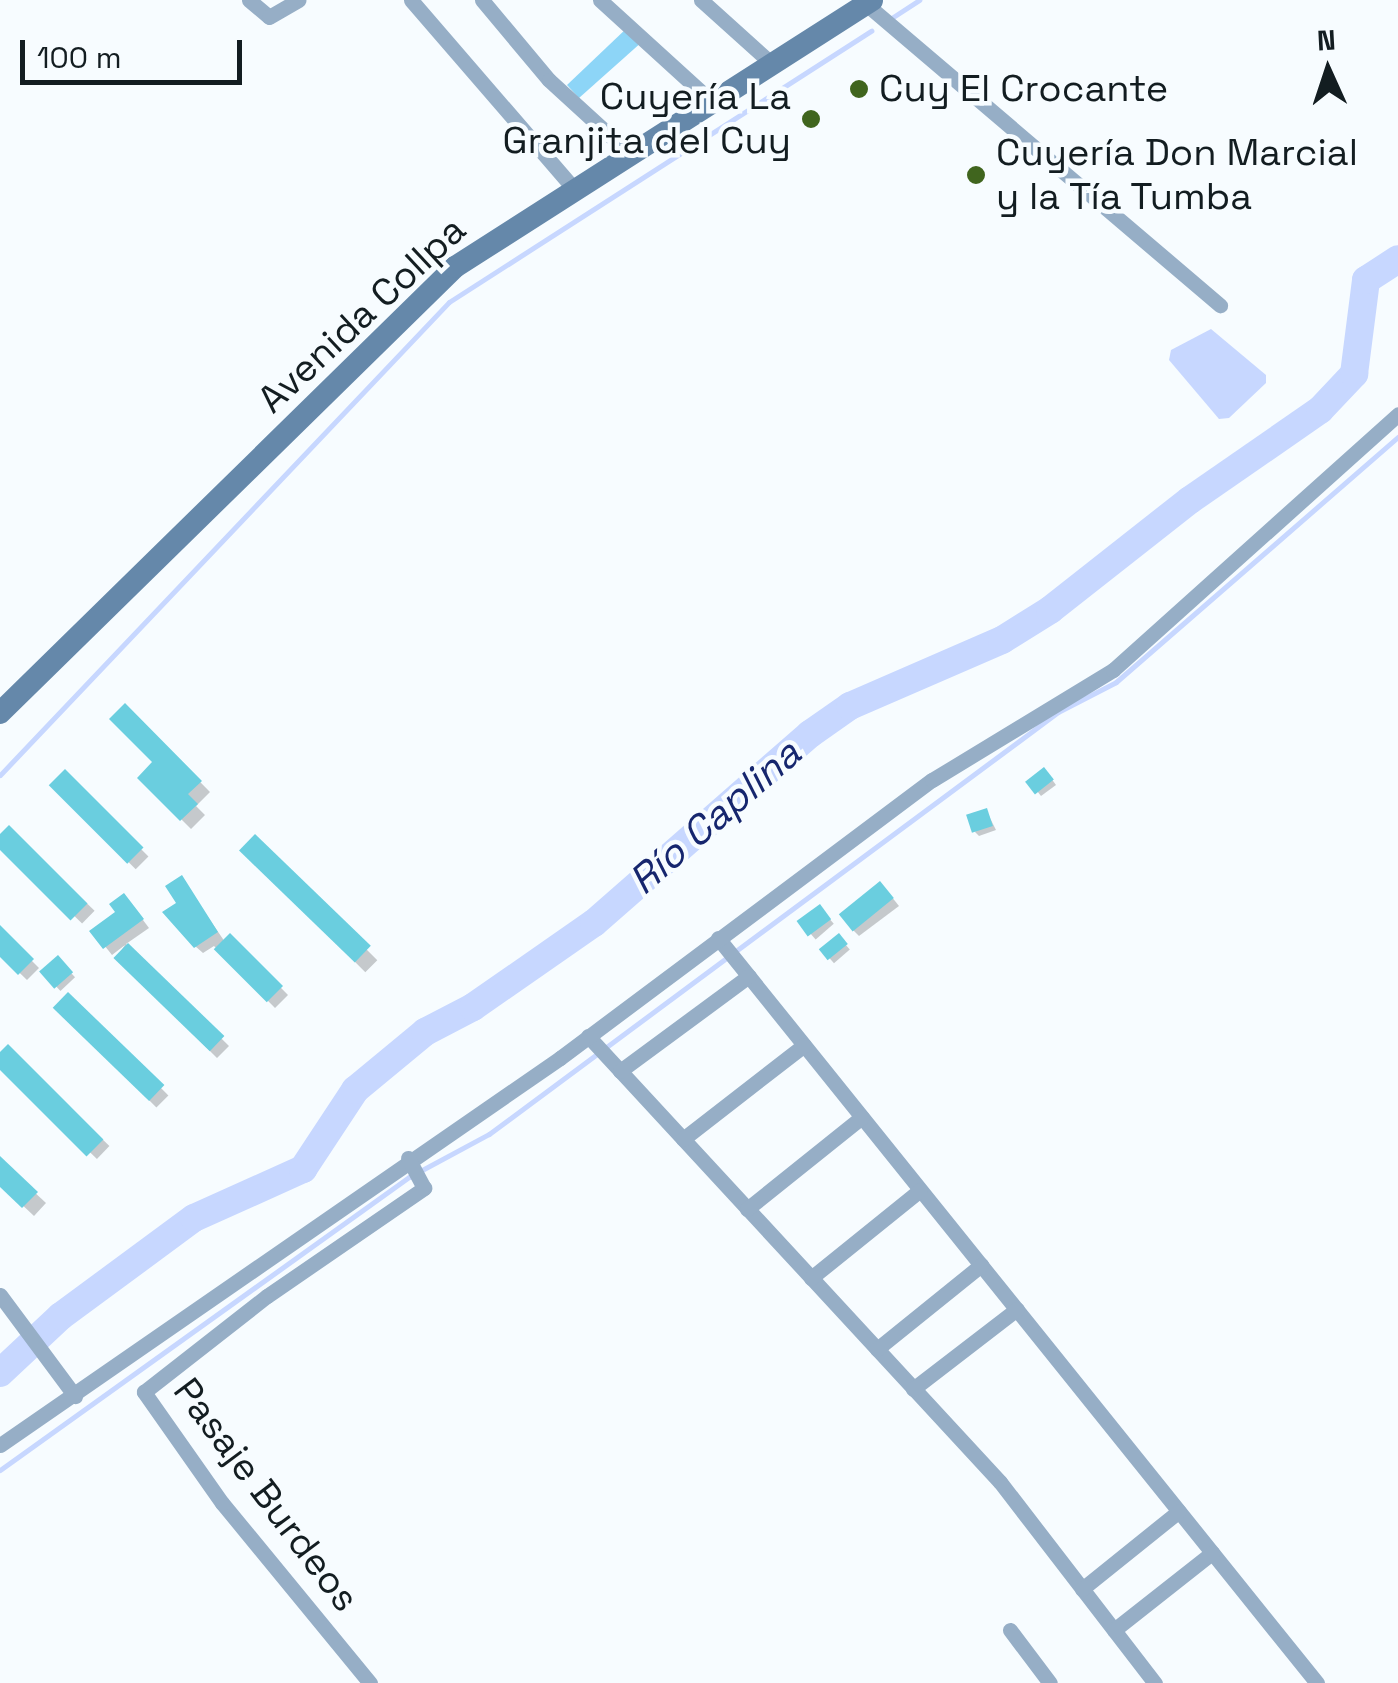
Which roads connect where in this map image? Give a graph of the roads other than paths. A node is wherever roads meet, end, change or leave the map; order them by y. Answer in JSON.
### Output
{"nodes":[{"id":1,"x":249,"y":0,"type":"edge"},
{"id":2,"x":298,"y":0,"type":"edge"},
{"id":3,"x":411,"y":0,"type":"edge"},
{"id":4,"x":482,"y":0,"type":"edge"},
{"id":5,"x":600,"y":0,"type":"edge"},
{"id":6,"x":702,"y":0,"type":"edge"},
{"id":7,"x":869,"y":2,"type":"edge"},
{"id":8,"x":772,"y":64,"type":"junction"},
{"id":9,"x":712,"y":102,"type":"junction"},
{"id":10,"x":631,"y":155,"type":"junction"},
{"id":11,"x":574,"y":189,"type":"junction"},
{"id":12,"x":1220,"y":305,"type":"dead end"},
{"id":13,"x":1398,"y":414,"type":"edge"},
{"id":14,"x":0,"y":713,"type":"edge"},
{"id":15,"x":728,"y":950,"type":"junction"},
{"id":16,"x":749,"y":976,"type":"junction"},
{"id":17,"x":804,"y":1045,"type":"junction"},
{"id":18,"x":597,"y":1046,"type":"junction"},
{"id":19,"x":620,"y":1071,"type":"junction"},
{"id":20,"x":862,"y":1117,"type":"junction"},
{"id":21,"x":683,"y":1140,"type":"junction"},
{"id":22,"x":414,"y":1168,"type":"junction"},
{"id":23,"x":920,"y":1190,"type":"junction"},
{"id":24,"x":747,"y":1209,"type":"junction"},
{"id":25,"x":981,"y":1265,"type":"junction"},
{"id":26,"x":811,"y":1278,"type":"junction"},
{"id":27,"x":0,"y":1296,"type":"edge"},
{"id":28,"x":1016,"y":1310,"type":"junction"},
{"id":29,"x":876,"y":1349,"type":"junction"},
{"id":30,"x":913,"y":1389,"type":"junction"},
{"id":31,"x":75,"y":1396,"type":"junction"},
{"id":32,"x":0,"y":1445,"type":"edge"},
{"id":33,"x":1179,"y":1511,"type":"junction"},
{"id":34,"x":1212,"y":1553,"type":"junction"},
{"id":35,"x":1082,"y":1589,"type":"junction"},
{"id":36,"x":1010,"y":1630,"type":"dead end"},
{"id":37,"x":1114,"y":1630,"type":"junction"},
{"id":38,"x":370,"y":1683,"type":"edge"},
{"id":39,"x":1050,"y":1683,"type":"edge"},
{"id":40,"x":1155,"y":1683,"type":"edge"},
{"id":41,"x":1316,"y":1683,"type":"edge"}],
"edges":[{"from":1,"to":2,"type":"street"},
{"from":3,"to":11,"type":"street"},
{"from":4,"to":10,"type":"street"},
{"from":5,"to":9,"type":"street"},
{"from":6,"to":8,"type":"street"},
{"from":7,"to":8,"type":"main road","name":"Avenida Collpa"},
{"from":7,"to":12,"type":"street"},
{"from":8,"to":9,"type":"main road","name":"Avenida Collpa"},
{"from":9,"to":10,"type":"main road","name":"Avenida Collpa"},
{"from":10,"to":11,"type":"main road","name":"Avenida Collpa"},
{"from":11,"to":14,"type":"main road","name":"Avenida Collpa"},
{"from":13,"to":15,"type":"street"},
{"from":15,"to":16,"type":"street"},
{"from":15,"to":18,"type":"street"},
{"from":16,"to":17,"type":"street"},
{"from":16,"to":19,"type":"street"},
{"from":17,"to":20,"type":"street"},
{"from":17,"to":21,"type":"street"},
{"from":18,"to":19,"type":"street"},
{"from":18,"to":22,"type":"street"},
{"from":19,"to":21,"type":"street"},
{"from":20,"to":23,"type":"street"},
{"from":20,"to":24,"type":"street"},
{"from":21,"to":24,"type":"street"},
{"from":22,"to":31,"type":"street"},
{"from":22,"to":38,"type":"street","name":"Pasaje Burdeos"},
{"from":23,"to":25,"type":"street"},
{"from":23,"to":26,"type":"street"},
{"from":24,"to":26,"type":"street"},
{"from":25,"to":28,"type":"street"},
{"from":25,"to":29,"type":"street"},
{"from":26,"to":29,"type":"street"},
{"from":27,"to":31,"type":"street"},
{"from":28,"to":30,"type":"street"},
{"from":28,"to":33,"type":"street"},
{"from":29,"to":30,"type":"street"},
{"from":30,"to":35,"type":"street"},
{"from":31,"to":32,"type":"street"},
{"from":33,"to":34,"type":"street"},
{"from":33,"to":35,"type":"street"},
{"from":34,"to":37,"type":"street"},
{"from":34,"to":41,"type":"street"},
{"from":35,"to":37,"type":"street"},
{"from":36,"to":39,"type":"street"},
{"from":37,"to":40,"type":"street"}]}
